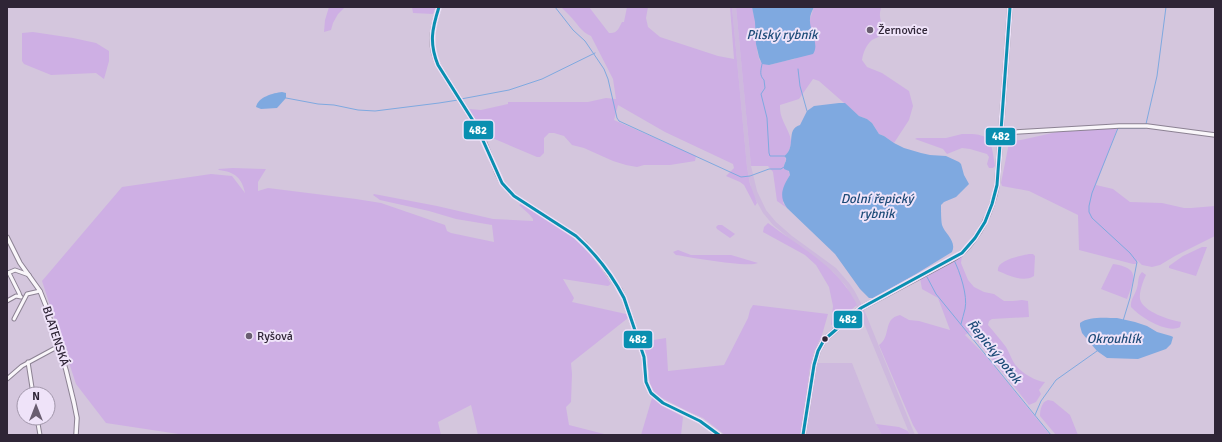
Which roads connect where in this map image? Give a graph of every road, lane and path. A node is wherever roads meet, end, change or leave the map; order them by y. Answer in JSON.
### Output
{"nodes":[{"id":1,"x":439,"y":7,"type":"edge"},
{"id":2,"x":1010,"y":7,"type":"edge"},
{"id":3,"x":1001,"y":133,"type":"junction"},
{"id":4,"x":1215,"y":135,"type":"edge"},
{"id":5,"x":7,"y":237,"type":"edge"},
{"id":6,"x":8,"y":273,"type":"edge"},
{"id":7,"x":29,"y":275,"type":"junction"},
{"id":8,"x":40,"y":291,"type":"junction"},
{"id":9,"x":20,"y":296,"type":"junction"},
{"id":10,"x":24,"y":298,"type":"junction"},
{"id":11,"x":7,"y":301,"type":"edge"},
{"id":12,"x":14,"y":319,"type":"dead end"},
{"id":13,"x":59,"y":346,"type":"junction"},
{"id":14,"x":28,"y":362,"type":"junction"},
{"id":15,"x":7,"y":379,"type":"edge"},
{"id":16,"x":32,"y":386,"type":"edge"},
{"id":17,"x":76,"y":435,"type":"edge"},
{"id":18,"x":719,"y":435,"type":"edge"},
{"id":19,"x":803,"y":435,"type":"edge"}],
"edges":[{"from":1,"to":18,"type":"street"},
{"from":2,"to":3,"type":"main road"},
{"from":3,"to":4,"type":"street"},
{"from":3,"to":19,"type":"main road"},
{"from":5,"to":7,"type":"street","name":"BLATENSKÁ"},
{"from":6,"to":7,"type":"street"},
{"from":6,"to":9,"type":"street"},
{"from":7,"to":8,"type":"street","name":"BLATENSKÁ"},
{"from":8,"to":10,"type":"street"},
{"from":8,"to":13,"type":"street","name":"BLATENSKÁ"},
{"from":9,"to":10,"type":"street"},
{"from":9,"to":11,"type":"street"},
{"from":10,"to":12,"type":"street"},
{"from":13,"to":14,"type":"street"},
{"from":13,"to":17,"type":"street","name":"BLATENSKÁ"},
{"from":14,"to":15,"type":"street"},
{"from":14,"to":16,"type":"street"}]}
